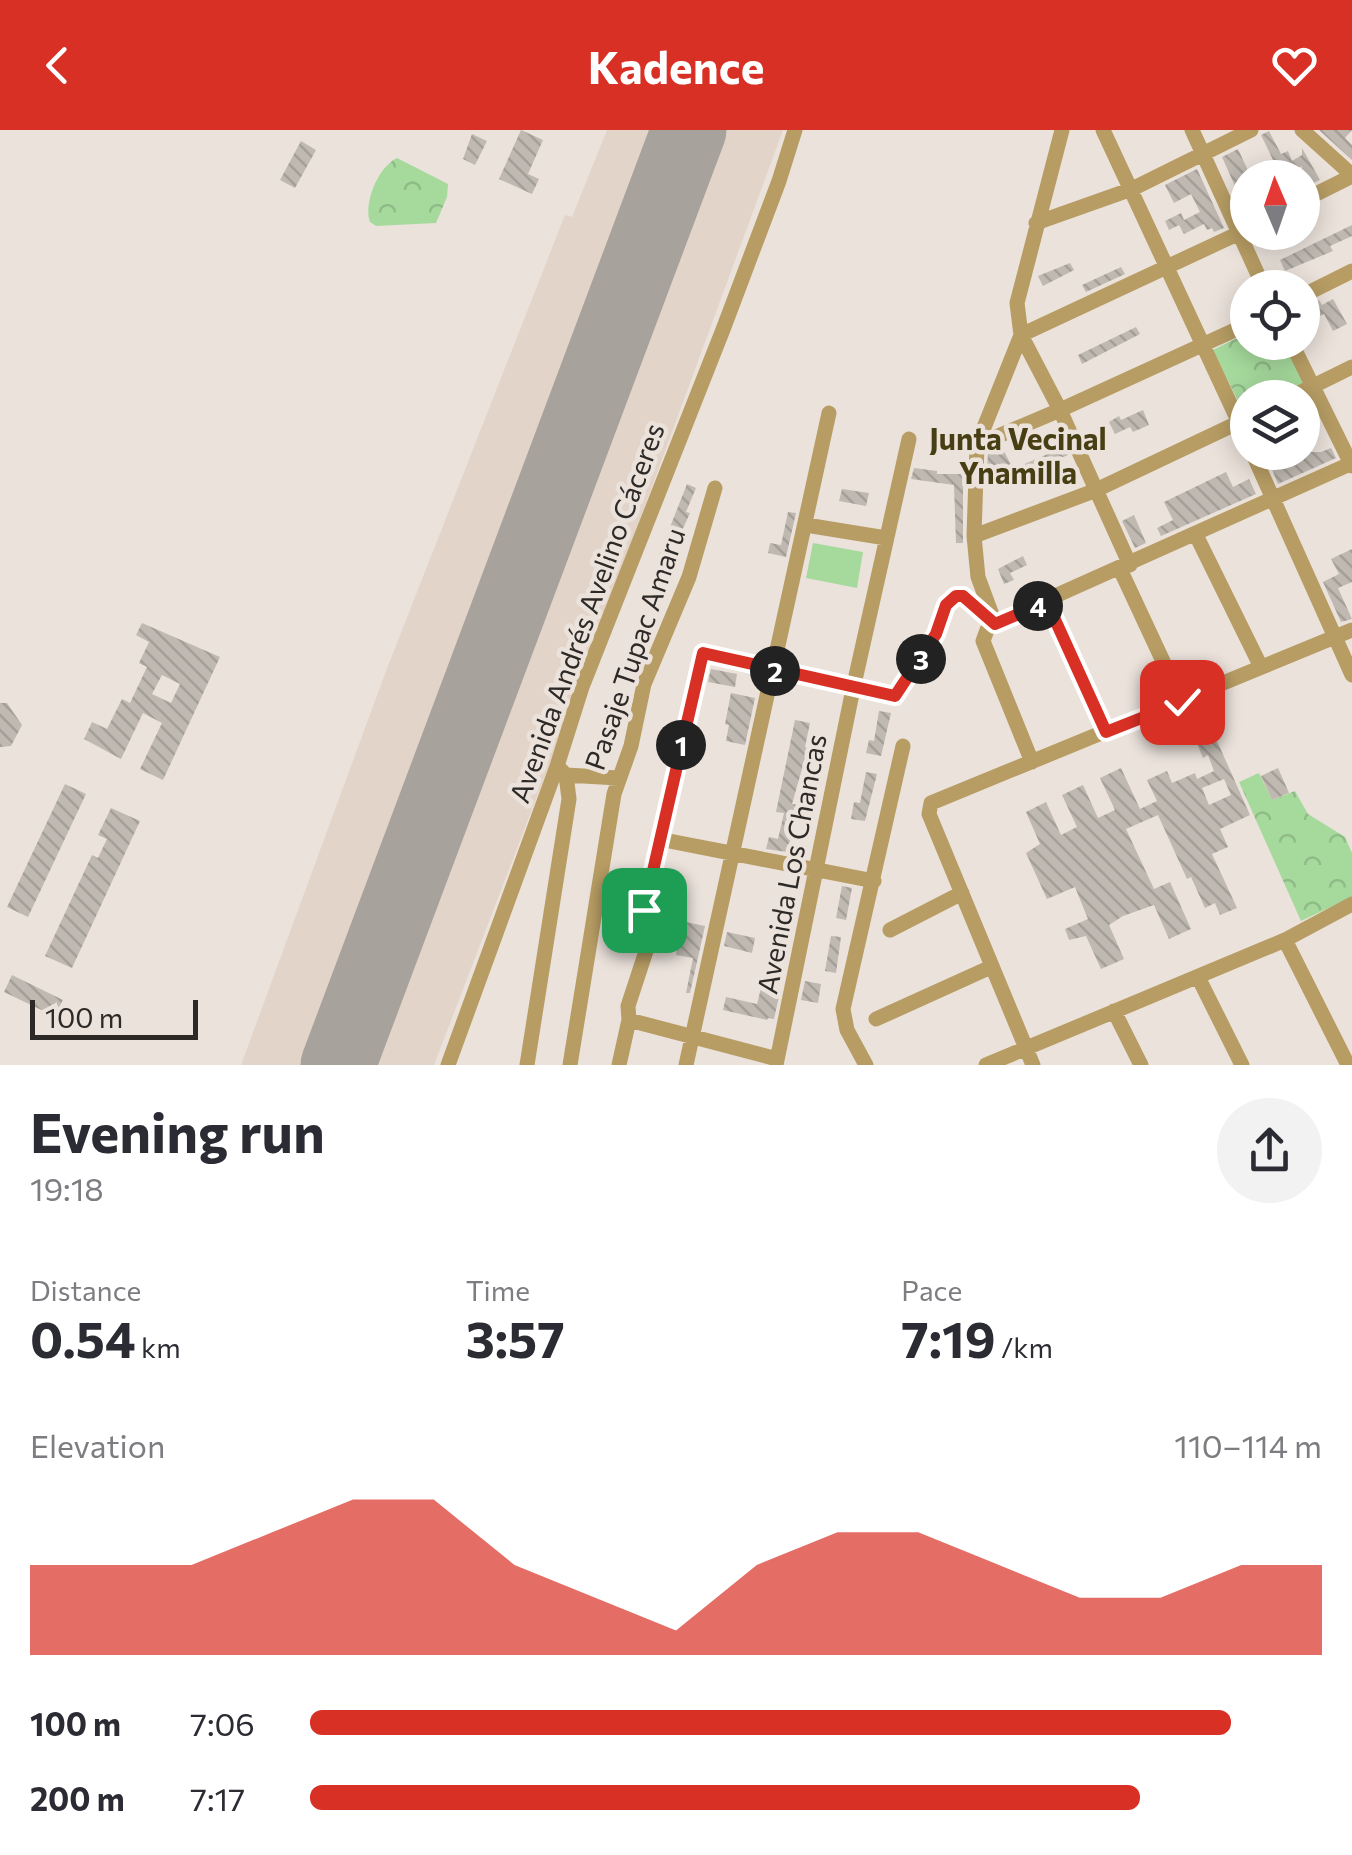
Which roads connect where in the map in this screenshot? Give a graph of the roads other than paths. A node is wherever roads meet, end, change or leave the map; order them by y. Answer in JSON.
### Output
{"nodes":[{"id":1,"x":795,"y":130,"type":"edge"},
{"id":2,"x":1062,"y":130,"type":"edge"},
{"id":3,"x":1104,"y":130,"type":"edge"},
{"id":4,"x":1192,"y":130,"type":"edge"},
{"id":5,"x":1251,"y":130,"type":"edge"},
{"id":6,"x":1302,"y":130,"type":"edge"},
{"id":7,"x":1203,"y":156,"type":"junction"},
{"id":8,"x":1352,"y":176,"type":"edge"},
{"id":9,"x":1132,"y":190,"type":"junction"},
{"id":10,"x":1320,"y":192,"type":"edge"},
{"id":11,"x":1230,"y":207,"type":"edge"},
{"id":12,"x":1036,"y":224,"type":"junction"},
{"id":13,"x":1230,"y":237,"type":"edge"},
{"id":14,"x":1167,"y":267,"type":"junction"},
{"id":15,"x":1352,"y":271,"type":"edge"},
{"id":16,"x":1320,"y":287,"type":"edge"},
{"id":17,"x":1230,"y":333,"type":"edge"},
{"id":18,"x":1021,"y":335,"type":"junction"},
{"id":19,"x":1204,"y":346,"type":"junction"},
{"id":20,"x":1352,"y":367,"type":"edge"},
{"id":21,"x":1320,"y":383,"type":"edge"},
{"id":22,"x":1230,"y":395,"type":"edge"},
{"id":23,"x":1320,"y":400,"type":"edge"},
{"id":24,"x":1060,"y":410,"type":"junction"},
{"id":25,"x":829,"y":412,"type":"dead end"},
{"id":26,"x":1230,"y":426,"type":"edge"},
{"id":27,"x":909,"y":438,"type":"dead end"},
{"id":28,"x":977,"y":445,"type":"junction"},
{"id":29,"x":1352,"y":464,"type":"edge"},
{"id":30,"x":1259,"y":470,"type":"edge"},
{"id":31,"x":715,"y":488,"type":"dead end"},
{"id":32,"x":1094,"y":490,"type":"junction"},
{"id":33,"x":1272,"y":502,"type":"junction"},
{"id":34,"x":806,"y":524,"type":"junction"},
{"id":35,"x":1196,"y":535,"type":"junction"},
{"id":36,"x":974,"y":536,"type":"junction"},
{"id":37,"x":886,"y":538,"type":"junction"},
{"id":38,"x":1125,"y":567,"type":"junction"},
{"id":39,"x":1047,"y":602,"type":"junction"},
{"id":40,"x":995,"y":624,"type":"junction"},
{"id":41,"x":1352,"y":630,"type":"edge"},
{"id":42,"x":1335,"y":638,"type":"junction"},
{"id":43,"x":1260,"y":665,"type":"junction"},
{"id":44,"x":773,"y":670,"type":"junction"},
{"id":45,"x":1352,"y":674,"type":"edge"},
{"id":46,"x":853,"y":689,"type":"junction"},
{"id":47,"x":1182,"y":702,"type":"junction"},
{"id":48,"x":1106,"y":732,"type":"junction"},
{"id":49,"x":904,"y":746,"type":"dead end"},
{"id":50,"x":1032,"y":762,"type":"junction"},
{"id":51,"x":561,"y":770,"type":"junction"},
{"id":52,"x":618,"y":778,"type":"junction"},
{"id":53,"x":659,"y":839,"type":"junction"},
{"id":54,"x":732,"y":854,"type":"junction"},
{"id":55,"x":816,"y":872,"type":"junction"},
{"id":56,"x":874,"y":882,"type":"junction"},
{"id":57,"x":962,"y":892,"type":"junction"},
{"id":58,"x":1352,"y":904,"type":"edge"},
{"id":59,"x":890,"y":930,"type":"dead end"},
{"id":60,"x":1285,"y":940,"type":"junction"},
{"id":61,"x":992,"y":968,"type":"junction"},
{"id":62,"x":1198,"y":978,"type":"junction"},
{"id":63,"x":1114,"y":1012,"type":"junction"},
{"id":64,"x":876,"y":1019,"type":"dead end"},
{"id":65,"x":628,"y":1020,"type":"junction"},
{"id":66,"x":691,"y":1039,"type":"junction"},
{"id":67,"x":1029,"y":1057,"type":"edge"},
{"id":68,"x":777,"y":1062,"type":"edge"},
{"id":69,"x":1348,"y":1064,"type":"edge"},
{"id":70,"x":448,"y":1065,"type":"edge"},
{"id":71,"x":527,"y":1065,"type":"edge"},
{"id":72,"x":570,"y":1065,"type":"edge"},
{"id":73,"x":619,"y":1065,"type":"edge"},
{"id":74,"x":686,"y":1065,"type":"edge"},
{"id":75,"x":866,"y":1065,"type":"edge"},
{"id":76,"x":986,"y":1065,"type":"edge"},
{"id":77,"x":1140,"y":1065,"type":"edge"},
{"id":78,"x":1242,"y":1065,"type":"edge"}],
"edges":[{"from":1,"to":51,"type":"street","name":"Avenida Andrés Avelino Cáceres"},
{"from":2,"to":12,"type":"street"},
{"from":3,"to":9,"type":"street"},
{"from":4,"to":7,"type":"street"},
{"from":5,"to":7,"type":"street"},
{"from":6,"to":8,"type":"street"},
{"from":7,"to":9,"type":"street"},
{"from":7,"to":11,"type":"street"},
{"from":8,"to":10,"type":"street"},
{"from":9,"to":12,"type":"street"},
{"from":9,"to":14,"type":"street"},
{"from":12,"to":18,"type":"street"},
{"from":13,"to":14,"type":"street"},
{"from":14,"to":18,"type":"street"},
{"from":14,"to":19,"type":"street"},
{"from":15,"to":16,"type":"street"},
{"from":17,"to":19,"type":"street"},
{"from":18,"to":24,"type":"street"},
{"from":18,"to":28,"type":"street"},
{"from":19,"to":22,"type":"street"},
{"from":19,"to":24,"type":"street"},
{"from":20,"to":21,"type":"street"},
{"from":23,"to":29,"type":"street"},
{"from":24,"to":28,"type":"street"},
{"from":24,"to":32,"type":"street"},
{"from":25,"to":34,"type":"street"},
{"from":26,"to":32,"type":"street"},
{"from":27,"to":37,"type":"street","name":"Avenida Los Chancas"},
{"from":28,"to":36,"type":"street"},
{"from":29,"to":33,"type":"street"},
{"from":30,"to":33,"type":"street"},
{"from":31,"to":52,"type":"street","name":"Pasaje Tupac Amaru"},
{"from":32,"to":36,"type":"street"},
{"from":32,"to":38,"type":"street"},
{"from":33,"to":35,"type":"street"},
{"from":33,"to":42,"type":"street"},
{"from":34,"to":37,"type":"street"},
{"from":34,"to":44,"type":"street"},
{"from":35,"to":38,"type":"street"},
{"from":35,"to":43,"type":"street"},
{"from":36,"to":40,"type":"street"},
{"from":37,"to":46,"type":"street","name":"Avenida Los Chancas"},
{"from":38,"to":39,"type":"street"},
{"from":38,"to":47,"type":"street"},
{"from":39,"to":40,"type":"street"},
{"from":39,"to":48,"type":"street"},
{"from":40,"to":46,"type":"street"},
{"from":40,"to":50,"type":"street"},
{"from":41,"to":42,"type":"street"},
{"from":42,"to":43,"type":"street"},
{"from":42,"to":45,"type":"street"},
{"from":43,"to":47,"type":"street"},
{"from":44,"to":46,"type":"street"},
{"from":44,"to":53,"type":"street"},
{"from":44,"to":54,"type":"street"},
{"from":46,"to":55,"type":"street","name":"Avenida Los Chancas"},
{"from":47,"to":48,"type":"street"},
{"from":48,"to":50,"type":"street"},
{"from":49,"to":56,"type":"street"},
{"from":50,"to":57,"type":"street"},
{"from":51,"to":52,"type":"street"},
{"from":51,"to":70,"type":"street","name":"Avenida Andrés Avelino Cáceres"},
{"from":51,"to":71,"type":"street"},
{"from":52,"to":72,"type":"street","name":"Pasaje Tupac Amaru"},
{"from":53,"to":54,"type":"street"},
{"from":53,"to":65,"type":"street"},
{"from":54,"to":55,"type":"street"},
{"from":54,"to":66,"type":"street"},
{"from":55,"to":56,"type":"street"},
{"from":55,"to":68,"type":"street","name":"Avenida Los Chancas"},
{"from":56,"to":75,"type":"street"},
{"from":57,"to":59,"type":"street"},
{"from":57,"to":61,"type":"street"},
{"from":58,"to":60,"type":"street"},
{"from":60,"to":62,"type":"street"},
{"from":60,"to":69,"type":"street"},
{"from":61,"to":64,"type":"street"},
{"from":61,"to":67,"type":"street"},
{"from":62,"to":63,"type":"street"},
{"from":62,"to":78,"type":"street"},
{"from":63,"to":67,"type":"street"},
{"from":63,"to":77,"type":"street"},
{"from":65,"to":66,"type":"street"},
{"from":65,"to":73,"type":"street"},
{"from":66,"to":68,"type":"street"},
{"from":66,"to":74,"type":"street"},
{"from":67,"to":76,"type":"street"}]}
